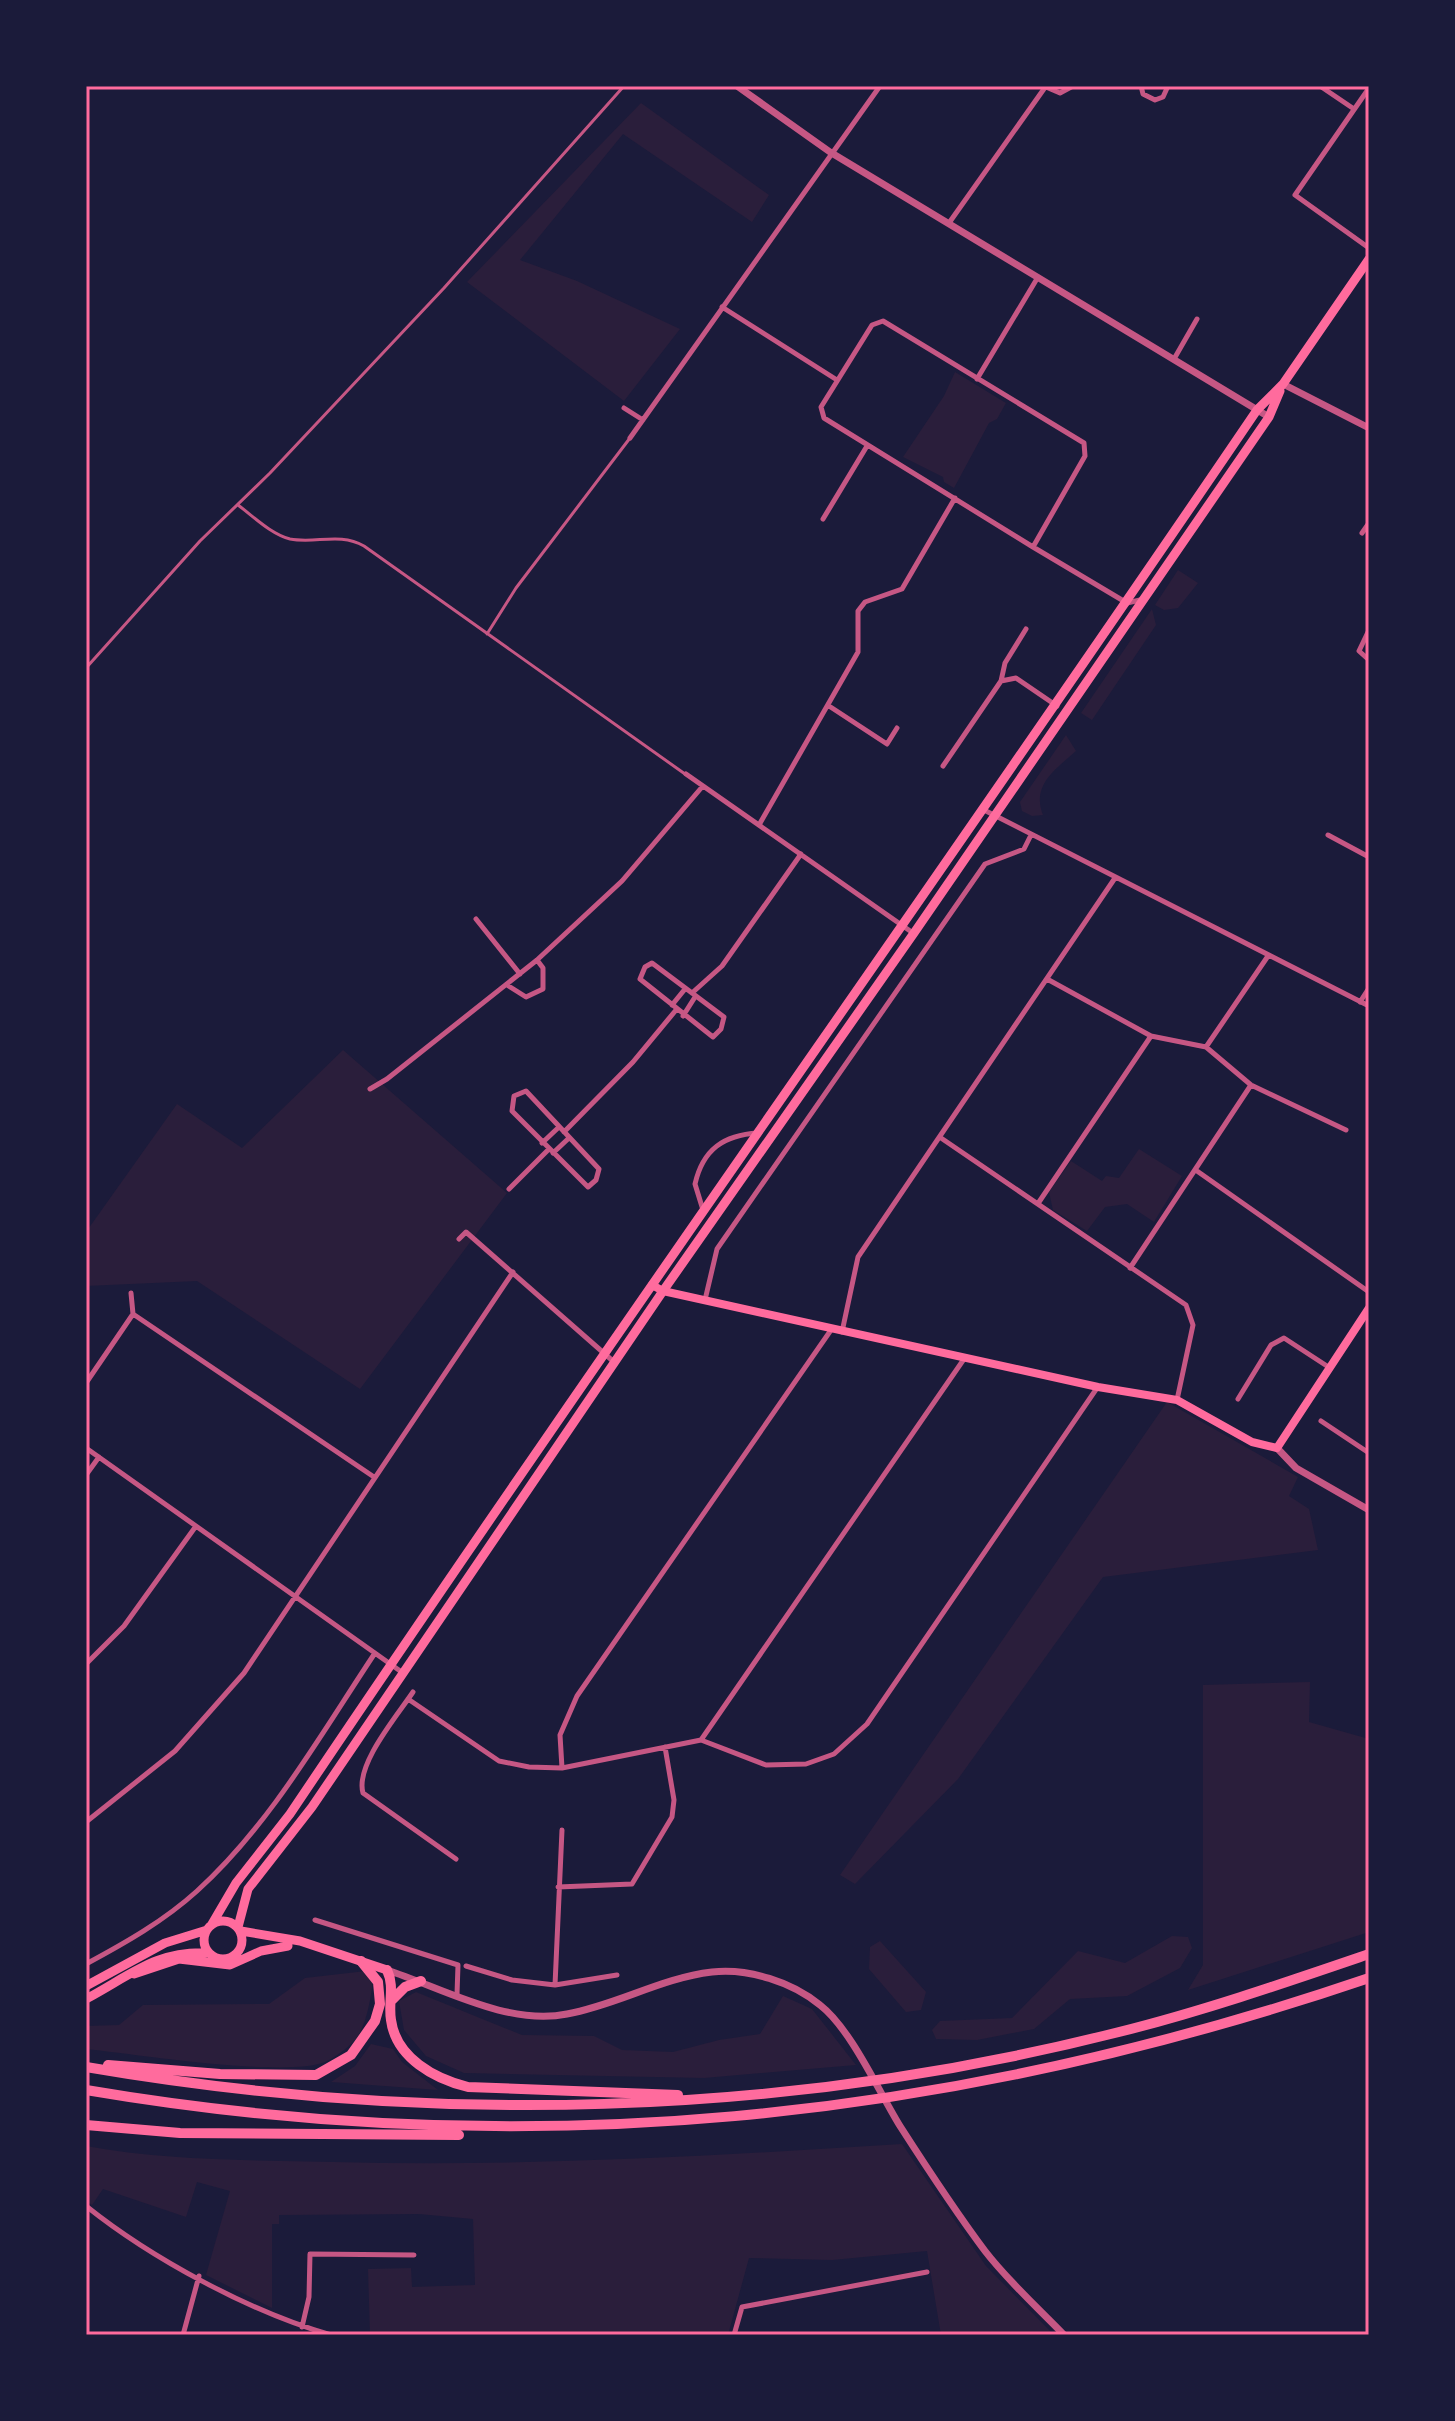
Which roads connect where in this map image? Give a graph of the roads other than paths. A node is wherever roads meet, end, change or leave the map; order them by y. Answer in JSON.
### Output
{"nodes":[{"id":1,"x":624,"y":86,"type":"edge"},
{"id":2,"x":737,"y":86,"type":"edge"},
{"id":3,"x":880,"y":86,"type":"edge"},
{"id":4,"x":1046,"y":86,"type":"edge"},
{"id":5,"x":1073,"y":86,"type":"edge"},
{"id":6,"x":1168,"y":86,"type":"edge"},
{"id":7,"x":1320,"y":86,"type":"edge"},
{"id":8,"x":1140,"y":87,"type":"edge"},
{"id":9,"x":1369,"y":88,"type":"edge"},
{"id":10,"x":1354,"y":109,"type":"junction"},
{"id":11,"x":830,"y":152,"type":"junction"},
{"id":12,"x":948,"y":224,"type":"junction"},
{"id":13,"x":1369,"y":248,"type":"edge"},
{"id":14,"x":1369,"y":259,"type":"edge"},
{"id":15,"x":1038,"y":277,"type":"junction"},
{"id":16,"x":722,"y":307,"type":"junction"},
{"id":17,"x":1197,"y":319,"type":"dead end"},
{"id":18,"x":1174,"y":359,"type":"junction"},
{"id":19,"x":977,"y":379,"type":"junction"},
{"id":20,"x":837,"y":380,"type":"junction"},
{"id":21,"x":1283,"y":384,"type":"junction"},
{"id":22,"x":624,"y":408,"type":"dead end"},
{"id":23,"x":1257,"y":410,"type":"junction"},
{"id":24,"x":1269,"y":417,"type":"junction"},
{"id":25,"x":643,"y":420,"type":"junction"},
{"id":26,"x":1369,"y":428,"type":"edge"},
{"id":27,"x":630,"y":438,"type":"joint"},
{"id":28,"x":867,"y":446,"type":"junction"},
{"id":29,"x":955,"y":498,"type":"junction"},
{"id":30,"x":238,"y":505,"type":"junction"},
{"id":31,"x":823,"y":519,"type":"dead end"},
{"id":32,"x":1369,"y":523,"type":"edge"},
{"id":33,"x":1362,"y":533,"type":"dead end"},
{"id":34,"x":1033,"y":547,"type":"junction"},
{"id":35,"x":1143,"y":600,"type":"junction"},
{"id":36,"x":1127,"y":603,"type":"junction"},
{"id":37,"x":1026,"y":629,"type":"dead end"},
{"id":38,"x":1369,"y":630,"type":"edge"},
{"id":39,"x":487,"y":634,"type":"junction"},
{"id":40,"x":1369,"y":660,"type":"edge"},
{"id":41,"x":86,"y":668,"type":"edge"},
{"id":42,"x":1001,"y":681,"type":"junction"},
{"id":43,"x":829,"y":706,"type":"junction"},
{"id":44,"x":1058,"y":706,"type":"junction"},
{"id":45,"x":897,"y":728,"type":"dead end"},
{"id":46,"x":943,"y":766,"type":"dead end"},
{"id":47,"x":686,"y":774,"type":"joint"},
{"id":48,"x":702,"y":787,"type":"junction"},
{"id":49,"x":983,"y":809,"type":"junction"},
{"id":50,"x":995,"y":816,"type":"junction"},
{"id":51,"x":759,"y":825,"type":"junction"},
{"id":52,"x":1031,"y":835,"type":"junction"},
{"id":53,"x":1328,"y":835,"type":"dead end"},
{"id":54,"x":801,"y":854,"type":"junction"},
{"id":55,"x":1369,"y":857,"type":"edge"},
{"id":56,"x":1115,"y":878,"type":"junction"},
{"id":57,"x":476,"y":919,"type":"dead end"},
{"id":58,"x":903,"y":925,"type":"junction"},
{"id":59,"x":914,"y":933,"type":"junction"},
{"id":60,"x":1268,"y":956,"type":"junction"},
{"id":61,"x":537,"y":960,"type":"junction"},
{"id":62,"x":520,"y":974,"type":"junction"},
{"id":63,"x":1047,"y":979,"type":"junction"},
{"id":64,"x":507,"y":985,"type":"junction"},
{"id":65,"x":1369,"y":988,"type":"edge"},
{"id":66,"x":685,"y":989,"type":"junction"},
{"id":67,"x":694,"y":995,"type":"junction"},
{"id":68,"x":1360,"y":1002,"type":"junction"},
{"id":69,"x":1369,"y":1006,"type":"edge"},
{"id":70,"x":674,"y":1007,"type":"junction"},
{"id":71,"x":683,"y":1016,"type":"junction"},
{"id":72,"x":1151,"y":1036,"type":"junction"},
{"id":73,"x":1206,"y":1047,"type":"junction"},
{"id":74,"x":1251,"y":1085,"type":"junction"},
{"id":75,"x":370,"y":1089,"type":"dead end"},
{"id":76,"x":1346,"y":1130,"type":"dead end"},
{"id":77,"x":564,"y":1132,"type":"junction"},
{"id":78,"x":758,"y":1133,"type":"junction"},
{"id":79,"x":941,"y":1138,"type":"junction"},
{"id":80,"x":542,"y":1143,"type":"junction"},
{"id":81,"x":551,"y":1151,"type":"junction"},
{"id":82,"x":1197,"y":1171,"type":"junction"},
{"id":83,"x":509,"y":1189,"type":"dead end"},
{"id":84,"x":1039,"y":1202,"type":"junction"},
{"id":85,"x":704,"y":1210,"type":"junction"},
{"id":86,"x":459,"y":1239,"type":"dead end"},
{"id":87,"x":1130,"y":1268,"type":"junction"},
{"id":88,"x":513,"y":1272,"type":"junction"},
{"id":89,"x":652,"y":1285,"type":"junction"},
{"id":90,"x":663,"y":1291,"type":"junction"},
{"id":91,"x":1369,"y":1292,"type":"edge"},
{"id":92,"x":131,"y":1293,"type":"dead end"},
{"id":93,"x":705,"y":1302,"type":"junction"},
{"id":94,"x":1369,"y":1308,"type":"edge"},
{"id":95,"x":133,"y":1314,"type":"junction"},
{"id":96,"x":831,"y":1330,"type":"junction"},
{"id":97,"x":842,"y":1332,"type":"junction"},
{"id":98,"x":604,"y":1354,"type":"junction"},
{"id":99,"x":965,"y":1358,"type":"junction"},
{"id":100,"x":615,"y":1362,"type":"junction"},
{"id":101,"x":1330,"y":1368,"type":"junction"},
{"id":102,"x":86,"y":1383,"type":"edge"},
{"id":103,"x":1098,"y":1387,"type":"junction"},
{"id":104,"x":1238,"y":1399,"type":"dead end"},
{"id":105,"x":1177,"y":1400,"type":"junction"},
{"id":106,"x":1321,"y":1421,"type":"dead end"},
{"id":107,"x":86,"y":1448,"type":"edge"},
{"id":108,"x":1277,"y":1448,"type":"junction"},
{"id":109,"x":1369,"y":1453,"type":"edge"},
{"id":110,"x":99,"y":1457,"type":"junction"},
{"id":111,"x":86,"y":1475,"type":"edge"},
{"id":112,"x":374,"y":1477,"type":"junction"},
{"id":113,"x":1369,"y":1510,"type":"edge"},
{"id":114,"x":196,"y":1526,"type":"junction"},
{"id":115,"x":294,"y":1595,"type":"junction"},
{"id":116,"x":375,"y":1653,"type":"junction"},
{"id":117,"x":86,"y":1664,"type":"edge"},
{"id":118,"x":391,"y":1664,"type":"junction"},
{"id":119,"x":403,"y":1673,"type":"junction"},
{"id":120,"x":413,"y":1692,"type":"dead end"},
{"id":121,"x":408,"y":1699,"type":"junction"},
{"id":122,"x":701,"y":1740,"type":"junction"},
{"id":123,"x":665,"y":1747,"type":"junction"},
{"id":124,"x":562,"y":1768,"type":"junction"},
{"id":125,"x":86,"y":1822,"type":"edge"},
{"id":126,"x":562,"y":1830,"type":"dead end"},
{"id":127,"x":456,"y":1859,"type":"dead end"},
{"id":128,"x":558,"y":1887,"type":"junction"},
{"id":129,"x":315,"y":1920,"type":"dead end"},
{"id":130,"x":210,"y":1927,"type":"junction"},
{"id":131,"x":239,"y":1929,"type":"junction"},
{"id":132,"x":288,"y":1946,"type":"junction"},
{"id":133,"x":320,"y":1947,"type":"junction"},
{"id":134,"x":209,"y":1953,"type":"junction"},
{"id":135,"x":238,"y":1953,"type":"junction"},
{"id":136,"x":1369,"y":1954,"type":"edge"},
{"id":137,"x":361,"y":1961,"type":"junction"},
{"id":138,"x":86,"y":1964,"type":"edge"},
{"id":139,"x":466,"y":1966,"type":"dead end"},
{"id":140,"x":387,"y":1970,"type":"junction"},
{"id":141,"x":134,"y":1974,"type":"junction"},
{"id":142,"x":617,"y":1975,"type":"dead end"},
{"id":143,"x":1369,"y":1978,"type":"edge"},
{"id":144,"x":421,"y":1981,"type":"junction"},
{"id":145,"x":555,"y":1985,"type":"junction"},
{"id":146,"x":86,"y":1986,"type":"edge"},
{"id":147,"x":457,"y":1994,"type":"junction"},
{"id":148,"x":86,"y":1999,"type":"edge"},
{"id":149,"x":392,"y":2000,"type":"junction"},
{"id":150,"x":86,"y":2066,"type":"edge"},
{"id":151,"x":86,"y":2090,"type":"edge"},
{"id":152,"x":745,"y":2097,"type":"junction"},
{"id":153,"x":86,"y":2125,"type":"edge"},
{"id":154,"x":593,"y":2126,"type":"junction"},
{"id":155,"x":86,"y":2206,"type":"edge"},
{"id":156,"x":414,"y":2255,"type":"dead end"},
{"id":157,"x":927,"y":2272,"type":"dead end"},
{"id":158,"x":199,"y":2276,"type":"junction"},
{"id":159,"x":302,"y":2327,"type":"junction"},
{"id":160,"x":183,"y":2335,"type":"edge"},
{"id":161,"x":331,"y":2335,"type":"edge"},
{"id":162,"x":734,"y":2335,"type":"edge"},
{"id":163,"x":1064,"y":2335,"type":"edge"}],
"edges":[{"from":1,"to":30,"type":"lane"},
{"from":2,"to":11,"type":"street"},
{"from":3,"to":11,"type":"street"},
{"from":4,"to":5,"type":"street"},
{"from":4,"to":12,"type":"street"},
{"from":6,"to":8,"type":"street"},
{"from":7,"to":10,"type":"street"},
{"from":9,"to":10,"type":"street"},
{"from":10,"to":13,"type":"street"},
{"from":11,"to":12,"type":"street"},
{"from":11,"to":16,"type":"street"},
{"from":12,"to":15,"type":"street"},
{"from":14,"to":21,"type":"main road"},
{"from":15,"to":18,"type":"street"},
{"from":15,"to":19,"type":"street"},
{"from":16,"to":20,"type":"street"},
{"from":16,"to":25,"type":"street"},
{"from":17,"to":18,"type":"street"},
{"from":18,"to":23,"type":"street"},
{"from":19,"to":20,"type":"street"},
{"from":19,"to":34,"type":"street"},
{"from":20,"to":28,"type":"street"},
{"from":21,"to":23,"type":"main road"},
{"from":21,"to":24,"type":"main road"},
{"from":21,"to":26,"type":"street"},
{"from":22,"to":25,"type":"street"},
{"from":23,"to":24,"type":"street"},
{"from":23,"to":36,"type":"main road"},
{"from":24,"to":35,"type":"main road"},
{"from":25,"to":27,"type":"street"},
{"from":27,"to":39,"type":"lane"},
{"from":28,"to":29,"type":"street"},
{"from":28,"to":31,"type":"street"},
{"from":29,"to":34,"type":"street"},
{"from":29,"to":43,"type":"street"},
{"from":30,"to":39,"type":"lane"},
{"from":30,"to":41,"type":"lane"},
{"from":32,"to":33,"type":"street"},
{"from":34,"to":36,"type":"street"},
{"from":35,"to":36,"type":"street"},
{"from":35,"to":50,"type":"main road"},
{"from":36,"to":44,"type":"main road"},
{"from":37,"to":42,"type":"street"},
{"from":38,"to":40,"type":"street"},
{"from":39,"to":47,"type":"lane"},
{"from":42,"to":44,"type":"street"},
{"from":42,"to":46,"type":"street"},
{"from":43,"to":45,"type":"street"},
{"from":43,"to":51,"type":"street"},
{"from":44,"to":49,"type":"main road"},
{"from":47,"to":48,"type":"street"},
{"from":48,"to":51,"type":"street"},
{"from":48,"to":61,"type":"street"},
{"from":49,"to":50,"type":"street"},
{"from":49,"to":58,"type":"main road"},
{"from":50,"to":52,"type":"street"},
{"from":50,"to":59,"type":"main road"},
{"from":51,"to":54,"type":"street"},
{"from":52,"to":56,"type":"street"},
{"from":52,"to":93,"type":"street"},
{"from":53,"to":55,"type":"street"},
{"from":54,"to":58,"type":"street"},
{"from":54,"to":67,"type":"street"},
{"from":56,"to":60,"type":"street"},
{"from":56,"to":63,"type":"street"},
{"from":57,"to":62,"type":"street"},
{"from":58,"to":59,"type":"street"},
{"from":58,"to":78,"type":"main road"},
{"from":59,"to":90,"type":"main road"},
{"from":60,"to":68,"type":"street"},
{"from":60,"to":73,"type":"street"},
{"from":61,"to":62,"type":"street"},
{"from":61,"to":64,"type":"street"},
{"from":62,"to":64,"type":"street"},
{"from":63,"to":72,"type":"street"},
{"from":63,"to":79,"type":"street"},
{"from":64,"to":75,"type":"street"},
{"from":65,"to":68,"type":"street"},
{"from":66,"to":67,"type":"street"},
{"from":66,"to":70,"type":"street"},
{"from":66,"to":70,"type":"street"},
{"from":67,"to":71,"type":"street"},
{"from":67,"to":71,"type":"street"},
{"from":68,"to":69,"type":"street"},
{"from":70,"to":71,"type":"street"},
{"from":70,"to":77,"type":"street"},
{"from":72,"to":73,"type":"street"},
{"from":72,"to":84,"type":"street"},
{"from":73,"to":74,"type":"street"},
{"from":74,"to":76,"type":"street"},
{"from":74,"to":82,"type":"street"},
{"from":77,"to":80,"type":"street"},
{"from":77,"to":80,"type":"street"},
{"from":77,"to":81,"type":"street"},
{"from":77,"to":81,"type":"street"},
{"from":78,"to":85,"type":"main road"},
{"from":78,"to":85,"type":"street"},
{"from":79,"to":84,"type":"street"},
{"from":79,"to":97,"type":"street"},
{"from":80,"to":81,"type":"street"},
{"from":81,"to":83,"type":"street"},
{"from":82,"to":87,"type":"street"},
{"from":82,"to":91,"type":"street"},
{"from":84,"to":87,"type":"street"},
{"from":85,"to":89,"type":"main road"},
{"from":86,"to":88,"type":"street"},
{"from":87,"to":105,"type":"street"},
{"from":88,"to":98,"type":"street"},
{"from":88,"to":112,"type":"street"},
{"from":89,"to":90,"type":"main road"},
{"from":89,"to":98,"type":"main road"},
{"from":90,"to":93,"type":"main road"},
{"from":90,"to":100,"type":"main road"},
{"from":92,"to":95,"type":"street"},
{"from":93,"to":96,"type":"main road"},
{"from":94,"to":101,"type":"main road"},
{"from":95,"to":102,"type":"street"},
{"from":95,"to":112,"type":"street"},
{"from":96,"to":97,"type":"main road"},
{"from":96,"to":124,"type":"street"},
{"from":97,"to":99,"type":"main road"},
{"from":98,"to":100,"type":"street"},
{"from":98,"to":118,"type":"main road"},
{"from":99,"to":103,"type":"main road"},
{"from":99,"to":122,"type":"street"},
{"from":100,"to":119,"type":"main road"},
{"from":101,"to":104,"type":"street"},
{"from":101,"to":108,"type":"main road"},
{"from":103,"to":105,"type":"main road"},
{"from":103,"to":122,"type":"street"},
{"from":105,"to":108,"type":"main road"},
{"from":106,"to":109,"type":"street"},
{"from":107,"to":110,"type":"street"},
{"from":108,"to":113,"type":"street"},
{"from":110,"to":111,"type":"street"},
{"from":110,"to":114,"type":"street"},
{"from":112,"to":115,"type":"street"},
{"from":114,"to":115,"type":"street"},
{"from":114,"to":117,"type":"street"},
{"from":115,"to":116,"type":"street"},
{"from":115,"to":125,"type":"street"},
{"from":116,"to":118,"type":"street"},
{"from":116,"to":138,"type":"street"},
{"from":118,"to":119,"type":"street"},
{"from":118,"to":130,"type":"main road"},
{"from":119,"to":131,"type":"main road"},
{"from":120,"to":121,"type":"street"},
{"from":121,"to":124,"type":"street"},
{"from":121,"to":127,"type":"street"},
{"from":122,"to":123,"type":"street"},
{"from":123,"to":124,"type":"street"},
{"from":123,"to":128,"type":"street"},
{"from":126,"to":128,"type":"street"},
{"from":128,"to":145,"type":"street"},
{"from":129,"to":147,"type":"street"},
{"from":130,"to":131,"type":"main road"},
{"from":130,"to":134,"type":"main road"},
{"from":130,"to":146,"type":"main road"},
{"from":131,"to":133,"type":"main road"},
{"from":131,"to":135,"type":"main road"},
{"from":132,"to":133,"type":"main road"},
{"from":132,"to":135,"type":"main road"},
{"from":132,"to":141,"type":"main road"},
{"from":133,"to":137,"type":"main road"},
{"from":134,"to":135,"type":"main road"},
{"from":134,"to":141,"type":"main road"},
{"from":136,"to":152,"type":"highway"},
{"from":137,"to":140,"type":"main road"},
{"from":137,"to":150,"type":"highway"},
{"from":139,"to":145,"type":"street"},
{"from":140,"to":144,"type":"street"},
{"from":140,"to":149,"type":"highway"},
{"from":141,"to":148,"type":"main road"},
{"from":142,"to":145,"type":"street"},
{"from":143,"to":154,"type":"highway"},
{"from":144,"to":147,"type":"street"},
{"from":144,"to":149,"type":"highway"},
{"from":147,"to":163,"type":"street"},
{"from":149,"to":152,"type":"highway"},
{"from":150,"to":152,"type":"highway"},
{"from":151,"to":154,"type":"highway"},
{"from":153,"to":154,"type":"highway"},
{"from":155,"to":158,"type":"street"},
{"from":156,"to":159,"type":"street"},
{"from":157,"to":162,"type":"street"},
{"from":158,"to":159,"type":"street"},
{"from":158,"to":160,"type":"street"},
{"from":159,"to":161,"type":"street"}]}
